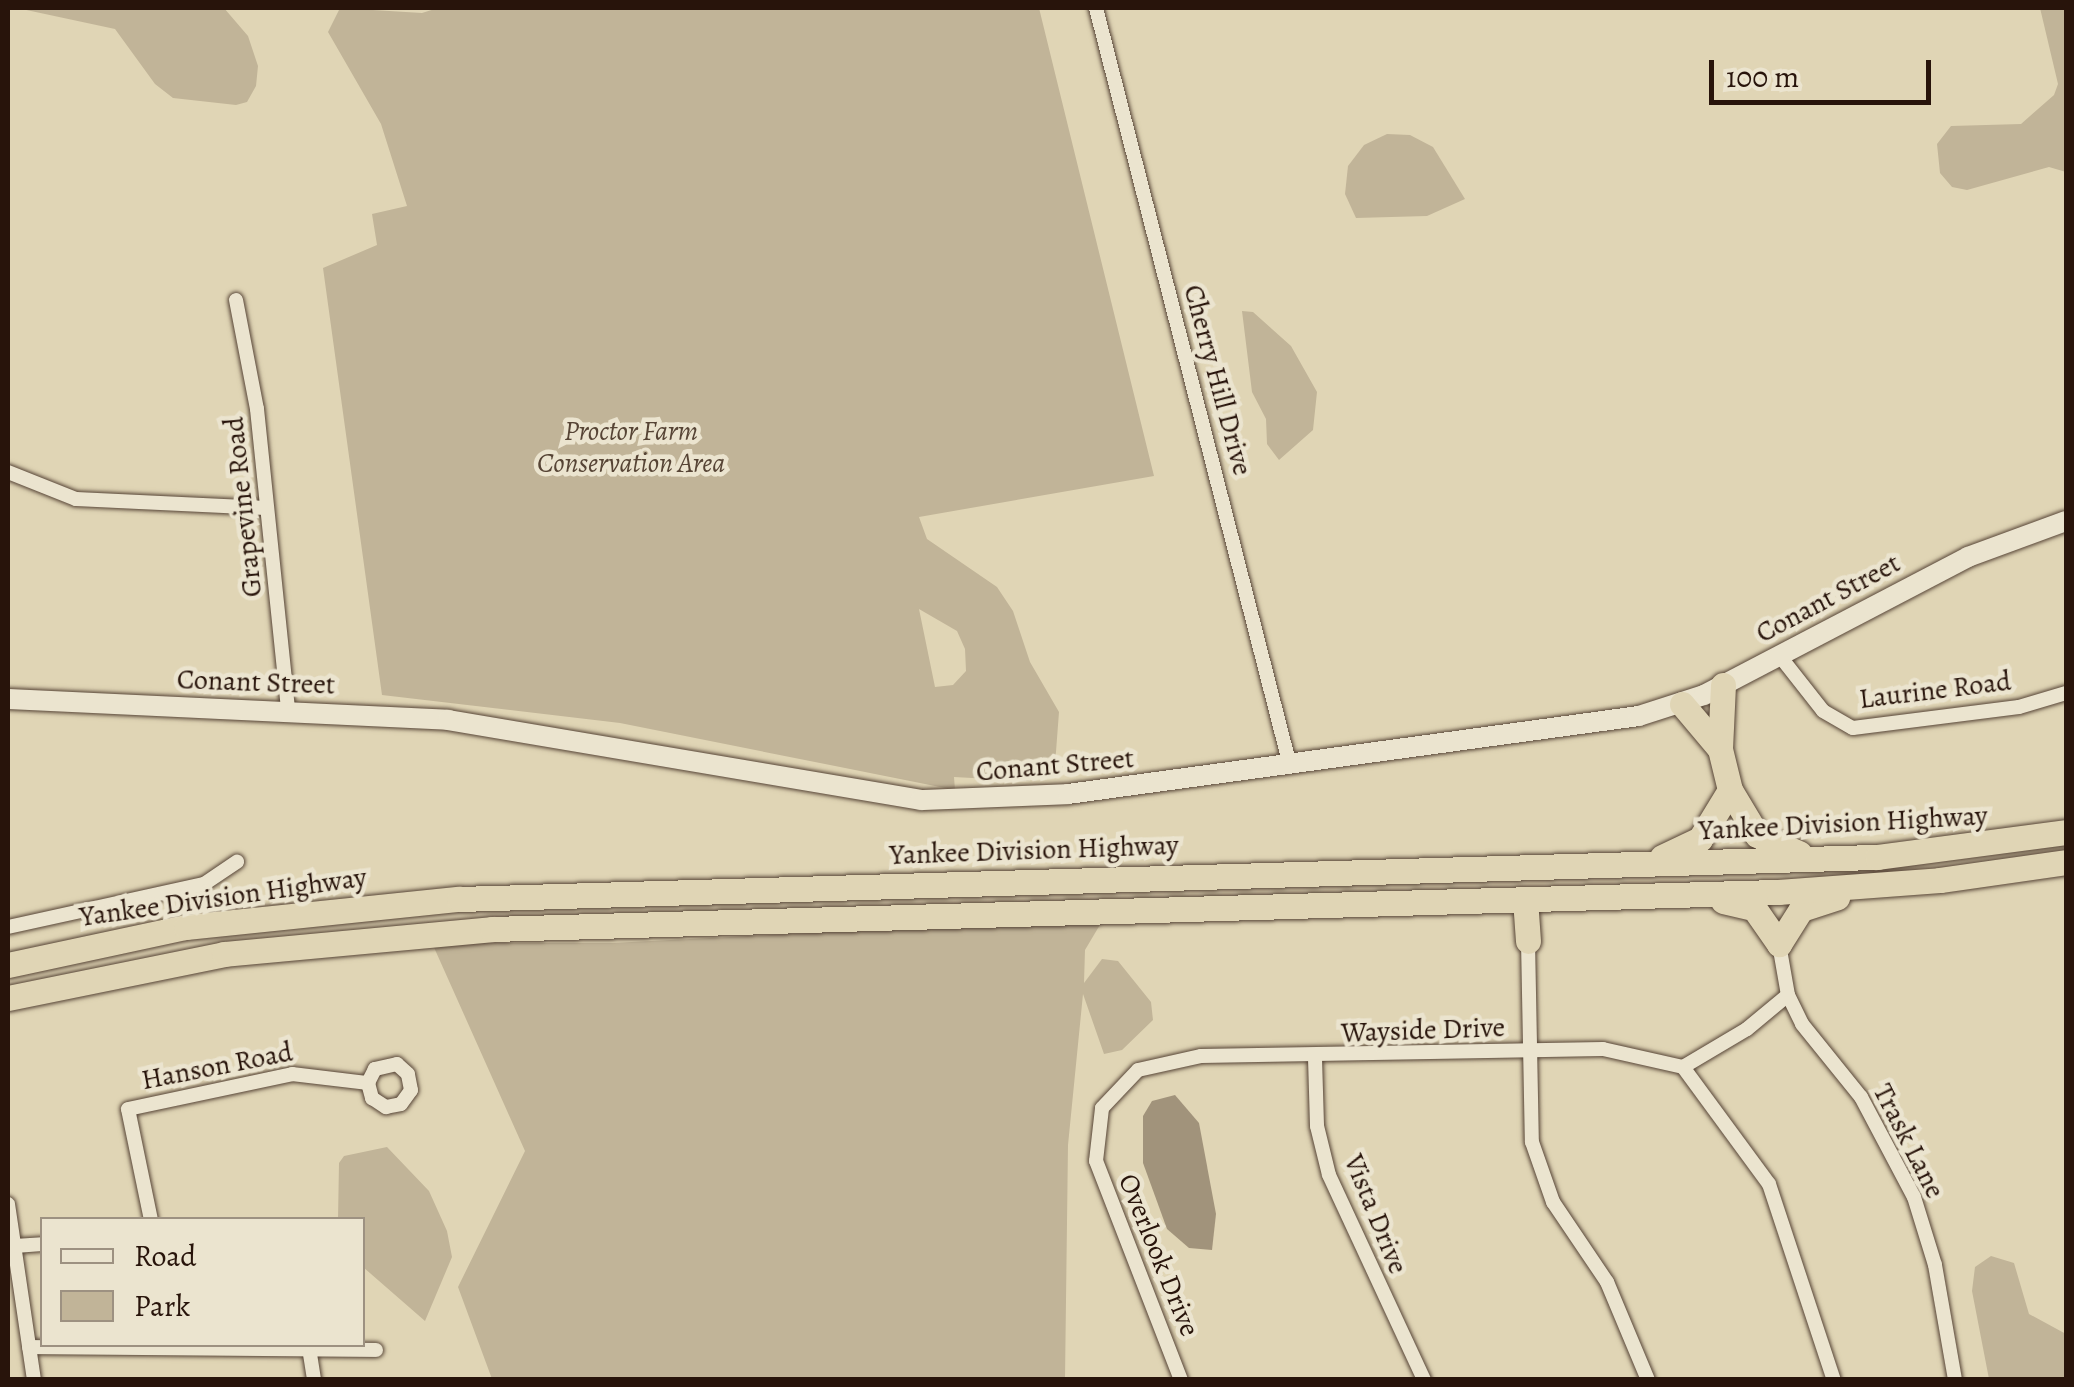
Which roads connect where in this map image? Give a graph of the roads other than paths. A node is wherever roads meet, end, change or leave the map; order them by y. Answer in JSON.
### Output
{"nodes":[{"id":1,"x":1096,"y":8,"type":"edge"},
{"id":2,"x":236,"y":300,"type":"dead end"},
{"id":3,"x":8,"y":472,"type":"edge"},
{"id":4,"x":266,"y":508,"type":"junction"},
{"id":5,"x":2066,"y":521,"type":"edge"},
{"id":6,"x":1779,"y":655,"type":"junction"},
{"id":7,"x":1723,"y":685,"type":"junction"},
{"id":8,"x":2066,"y":692,"type":"edge"},
{"id":9,"x":8,"y":699,"type":"edge"},
{"id":10,"x":1682,"y":704,"type":"junction"},
{"id":11,"x":288,"y":711,"type":"junction"},
{"id":12,"x":1720,"y":749,"type":"junction"},
{"id":13,"x":1290,"y":766,"type":"junction"},
{"id":14,"x":1730,"y":790,"type":"junction"},
{"id":15,"x":2066,"y":832,"type":"edge"},
{"id":16,"x":1827,"y":859,"type":"junction"},
{"id":17,"x":236,"y":862,"type":"dead end"},
{"id":18,"x":2066,"y":862,"type":"edge"},
{"id":19,"x":1642,"y":863,"type":"junction"},
{"id":20,"x":1884,"y":885,"type":"junction"},
{"id":21,"x":1679,"y":894,"type":"junction"},
{"id":22,"x":1525,"y":899,"type":"junction"},
{"id":23,"x":8,"y":926,"type":"edge"},
{"id":24,"x":1528,"y":942,"type":"joint"},
{"id":25,"x":1780,"y":944,"type":"junction"},
{"id":26,"x":8,"y":965,"type":"edge"},
{"id":27,"x":1788,"y":995,"type":"junction"},
{"id":28,"x":8,"y":998,"type":"edge"},
{"id":29,"x":1534,"y":1052,"type":"junction"},
{"id":30,"x":1315,"y":1058,"type":"junction"},
{"id":31,"x":1162,"y":1060,"type":"joint"},
{"id":32,"x":1683,"y":1067,"type":"junction"},
{"id":33,"x":368,"y":1083,"type":"dead end"},
{"id":34,"x":8,"y":1204,"type":"edge"},
{"id":35,"x":150,"y":1217,"type":"edge"},
{"id":36,"x":40,"y":1244,"type":"edge"},
{"id":37,"x":14,"y":1246,"type":"junction"},
{"id":38,"x":8,"y":1330,"type":"edge"},
{"id":39,"x":28,"y":1339,"type":"junction"},
{"id":40,"x":40,"y":1340,"type":"edge"},
{"id":41,"x":178,"y":1347,"type":"edge"},
{"id":42,"x":376,"y":1350,"type":"dead end"},
{"id":43,"x":310,"y":1354,"type":"junction"},
{"id":44,"x":34,"y":1380,"type":"edge"},
{"id":45,"x":314,"y":1380,"type":"edge"},
{"id":46,"x":1181,"y":1380,"type":"edge"},
{"id":47,"x":1424,"y":1380,"type":"edge"},
{"id":48,"x":1648,"y":1380,"type":"edge"},
{"id":49,"x":1834,"y":1380,"type":"edge"},
{"id":50,"x":1955,"y":1380,"type":"edge"}],
"edges":[{"from":1,"to":13,"type":"street","name":"Cherry Hill Drive"},
{"from":2,"to":4,"type":"street","name":"Grapevine Road"},
{"from":3,"to":4,"type":"street"},
{"from":4,"to":11,"type":"street","name":"Grapevine Road"},
{"from":5,"to":6,"type":"main road","name":"Conant Street"},
{"from":6,"to":7,"type":"main road","name":"Conant Street"},
{"from":6,"to":8,"type":"street","name":"Laurine Road"},
{"from":7,"to":10,"type":"main road","name":"Conant Street"},
{"from":7,"to":12,"type":"highway"},
{"from":9,"to":11,"type":"main road","name":"Conant Street"},
{"from":10,"to":12,"type":"highway"},
{"from":10,"to":13,"type":"main road","name":"Conant Street"},
{"from":11,"to":13,"type":"main road","name":"Conant Street"},
{"from":12,"to":14,"type":"highway"},
{"from":14,"to":16,"type":"highway"},
{"from":14,"to":19,"type":"highway"},
{"from":15,"to":16,"type":"highway","name":"Yankee Division Highway"},
{"from":16,"to":19,"type":"highway","name":"Yankee Division Highway"},
{"from":17,"to":23,"type":"street","name":"Yankee Division Highway"},
{"from":18,"to":20,"type":"highway","name":"Yankee Division Highway"},
{"from":19,"to":26,"type":"highway","name":"Yankee Division Highway"},
{"from":20,"to":21,"type":"highway","name":"Yankee Division Highway"},
{"from":20,"to":25,"type":"highway"},
{"from":21,"to":22,"type":"highway","name":"Yankee Division Highway"},
{"from":21,"to":25,"type":"highway"},
{"from":22,"to":24,"type":"highway"},
{"from":22,"to":28,"type":"highway","name":"Yankee Division Highway"},
{"from":24,"to":29,"type":"street"},
{"from":25,"to":27,"type":"street","name":"Trask Lane"},
{"from":27,"to":32,"type":"street"},
{"from":27,"to":50,"type":"street","name":"Trask Lane"},
{"from":29,"to":30,"type":"street","name":"Wayside Drive"},
{"from":29,"to":32,"type":"street","name":"Wayside Drive"},
{"from":29,"to":48,"type":"street"},
{"from":30,"to":31,"type":"street","name":"Wayside Drive"},
{"from":30,"to":47,"type":"street","name":"Vista Drive"},
{"from":31,"to":46,"type":"street","name":"Overlook Drive"},
{"from":32,"to":49,"type":"street"},
{"from":33,"to":35,"type":"street","name":"Hanson Road"},
{"from":34,"to":37,"type":"street"},
{"from":36,"to":37,"type":"street"},
{"from":37,"to":39,"type":"street"},
{"from":38,"to":39,"type":"street"},
{"from":39,"to":40,"type":"street"},
{"from":39,"to":44,"type":"street"},
{"from":41,"to":43,"type":"street"},
{"from":42,"to":43,"type":"street"},
{"from":43,"to":45,"type":"street"}]}
